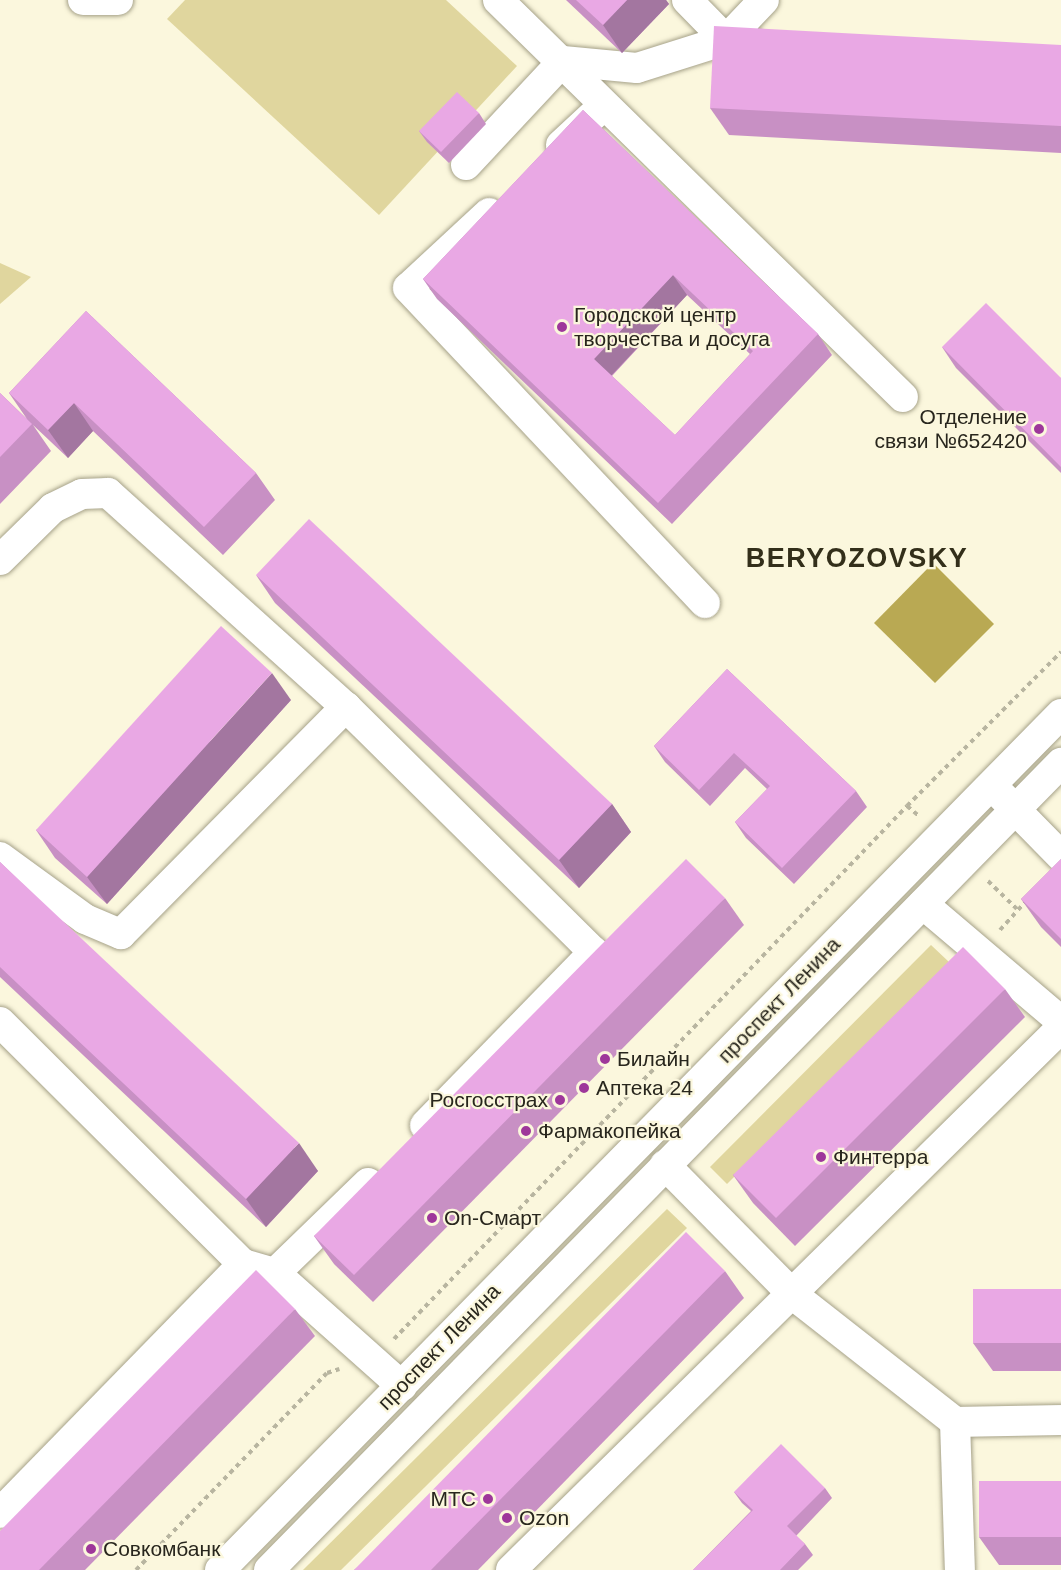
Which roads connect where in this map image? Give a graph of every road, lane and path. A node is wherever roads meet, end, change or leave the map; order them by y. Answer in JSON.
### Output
{"nodes":[{"id":1,"x":84,"y":0,"type":"edge"},
{"id":2,"x":118,"y":0,"type":"edge"},
{"id":3,"x":498,"y":0,"type":"edge"},
{"id":4,"x":687,"y":0,"type":"edge"},
{"id":5,"x":764,"y":0,"type":"edge"},
{"id":6,"x":726,"y":40,"type":"junction"},
{"id":7,"x":774,"y":42,"type":"edge"},
{"id":8,"x":563,"y":61,"type":"junction"},
{"id":9,"x":603,"y":106,"type":"junction"},
{"id":10,"x":544,"y":161,"type":"edge"},
{"id":11,"x":466,"y":165,"type":"dead end"},
{"id":12,"x":510,"y":193,"type":"edge"},
{"id":13,"x":903,"y":397,"type":"dead end"},
{"id":14,"x":0,"y":560,"type":"edge"},
{"id":15,"x":705,"y":603,"type":"dead end"},
{"id":16,"x":1061,"y":652,"type":"edge"},
{"id":17,"x":346,"y":707,"type":"junction"},
{"id":18,"x":1061,"y":714,"type":"edge"},
{"id":19,"x":1061,"y":763,"type":"edge"},
{"id":20,"x":992,"y":786,"type":"junction"},
{"id":21,"x":907,"y":806,"type":"dead end"},
{"id":22,"x":1017,"y":811,"type":"junction"},
{"id":23,"x":1061,"y":856,"type":"edge"},
{"id":24,"x":0,"y":857,"type":"edge"},
{"id":25,"x":1032,"y":895,"type":"edge"},
{"id":26,"x":922,"y":904,"type":"junction"},
{"id":27,"x":1017,"y":909,"type":"dead end"},
{"id":28,"x":1061,"y":1021,"type":"edge"},
{"id":29,"x":0,"y":1022,"type":"edge"},
{"id":30,"x":1061,"y":1028,"type":"edge"},
{"id":31,"x":665,"y":1165,"type":"junction"},
{"id":32,"x":243,"y":1264,"type":"junction"},
{"id":33,"x":274,"y":1273,"type":"junction"},
{"id":34,"x":792,"y":1294,"type":"junction"},
{"id":35,"x":327,"y":1373,"type":"dead end"},
{"id":36,"x":402,"y":1386,"type":"junction"},
{"id":37,"x":1061,"y":1420,"type":"edge"},
{"id":38,"x":955,"y":1422,"type":"junction"},
{"id":39,"x":0,"y":1513,"type":"edge"},
{"id":40,"x":136,"y":1570,"type":"edge"},
{"id":41,"x":220,"y":1570,"type":"edge"},
{"id":42,"x":269,"y":1570,"type":"edge"},
{"id":43,"x":511,"y":1570,"type":"edge"},
{"id":44,"x":960,"y":1570,"type":"edge"}],
"edges":[{"from":1,"to":2,"type":"street"},
{"from":3,"to":8,"type":"street"},
{"from":4,"to":6,"type":"street"},
{"from":5,"to":6,"type":"street"},
{"from":6,"to":7,"type":"street"},
{"from":6,"to":8,"type":"street"},
{"from":8,"to":9,"type":"street"},
{"from":8,"to":11,"type":"street"},
{"from":9,"to":10,"type":"street"},
{"from":9,"to":13,"type":"street"},
{"from":12,"to":15,"type":"street"},
{"from":14,"to":17,"type":"street"},
{"from":16,"to":21,"type":"path"},
{"from":17,"to":24,"type":"street"},
{"from":17,"to":33,"type":"street"},
{"from":18,"to":20,"type":"street","name":"проспект Ленина"},
{"from":19,"to":22,"type":"street","name":"проспект Ленина"},
{"from":20,"to":22,"type":"street"},
{"from":20,"to":36,"type":"street","name":"проспект Ленина"},
{"from":22,"to":23,"type":"street"},
{"from":22,"to":26,"type":"street","name":"проспект Ленина"},
{"from":25,"to":27,"type":"path"},
{"from":26,"to":28,"type":"street"},
{"from":26,"to":31,"type":"street","name":"проспект Ленина"},
{"from":29,"to":32,"type":"street"},
{"from":30,"to":34,"type":"street"},
{"from":31,"to":34,"type":"street"},
{"from":31,"to":42,"type":"street","name":"проспект Ленина"},
{"from":32,"to":33,"type":"street"},
{"from":32,"to":39,"type":"street"},
{"from":33,"to":36,"type":"street"},
{"from":34,"to":38,"type":"street"},
{"from":34,"to":43,"type":"street"},
{"from":35,"to":40,"type":"path"},
{"from":36,"to":41,"type":"street","name":"проспект Ленина"},
{"from":37,"to":38,"type":"street"},
{"from":38,"to":44,"type":"street"}]}
